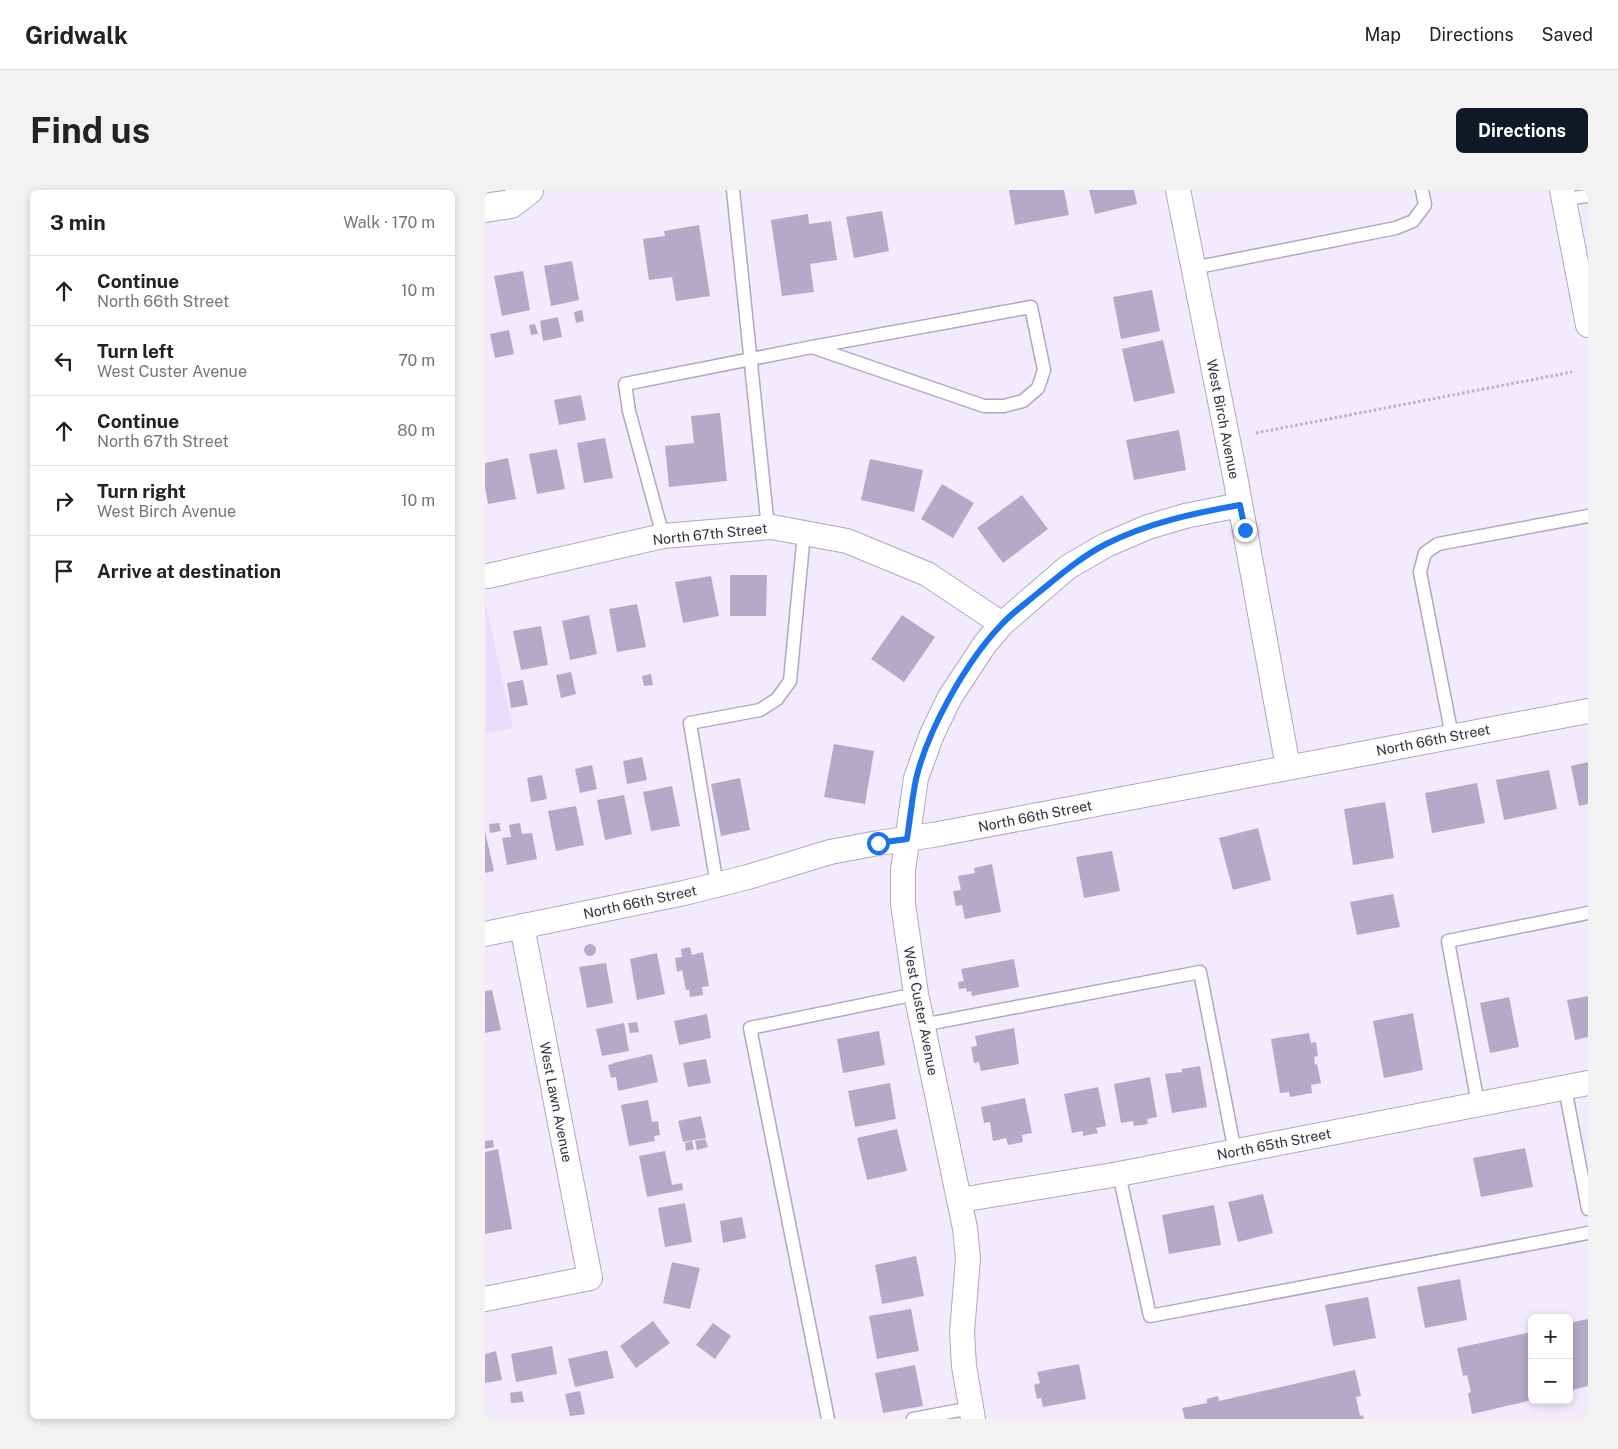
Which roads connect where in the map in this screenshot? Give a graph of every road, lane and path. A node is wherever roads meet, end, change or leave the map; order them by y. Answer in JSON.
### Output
{"nodes":[{"id":1,"x":529,"y":190,"type":"edge"},
{"id":2,"x":733,"y":190,"type":"edge"},
{"id":3,"x":1178,"y":190,"type":"edge"},
{"id":4,"x":1422,"y":190,"type":"edge"},
{"id":5,"x":1563,"y":195,"type":"edge"},
{"id":6,"x":1588,"y":196,"type":"edge"},
{"id":7,"x":485,"y":208,"type":"edge"},
{"id":8,"x":1193,"y":268,"type":"junction"},
{"id":9,"x":1588,"y":325,"type":"edge"},
{"id":10,"x":812,"y":347,"type":"junction"},
{"id":11,"x":751,"y":359,"type":"junction"},
{"id":12,"x":1572,"y":372,"type":"dead end"},
{"id":13,"x":1257,"y":433,"type":"dead end"},
{"id":14,"x":1240,"y":505,"type":"junction"},
{"id":15,"x":1588,"y":516,"type":"edge"},
{"id":16,"x":768,"y":528,"type":"junction"},
{"id":17,"x":804,"y":533,"type":"junction"},
{"id":18,"x":663,"y":536,"type":"junction"},
{"id":19,"x":488,"y":576,"type":"dead end"},
{"id":20,"x":1002,"y":624,"type":"junction"},
{"id":21,"x":1588,"y":711,"type":"edge"},
{"id":22,"x":1453,"y":736,"type":"junction"},
{"id":23,"x":1288,"y":767,"type":"junction"},
{"id":24,"x":907,"y":839,"type":"junction"},
{"id":25,"x":717,"y":885,"type":"junction"},
{"id":26,"x":1588,"y":913,"type":"edge"},
{"id":27,"x":522,"y":926,"type":"junction"},
{"id":28,"x":485,"y":934,"type":"edge"},
{"id":29,"x":916,"y":994,"type":"junction"},
{"id":30,"x":922,"y":1025,"type":"junction"},
{"id":31,"x":1588,"y":1083,"type":"edge"},
{"id":32,"x":1565,"y":1088,"type":"junction"},
{"id":33,"x":1478,"y":1104,"type":"junction"},
{"id":34,"x":1235,"y":1152,"type":"junction"},
{"id":35,"x":1119,"y":1174,"type":"junction"},
{"id":36,"x":960,"y":1200,"type":"junction"},
{"id":37,"x":1588,"y":1209,"type":"edge"},
{"id":38,"x":1588,"y":1233,"type":"edge"},
{"id":39,"x":485,"y":1299,"type":"edge"},
{"id":40,"x":972,"y":1413,"type":"edge"},
{"id":41,"x":828,"y":1419,"type":"edge"},
{"id":42,"x":913,"y":1419,"type":"edge"}],
"edges":[{"from":1,"to":7,"type":"street"},
{"from":2,"to":11,"type":"lane"},
{"from":3,"to":8,"type":"street","name":"West Birch Avenue"},
{"from":4,"to":8,"type":"lane"},
{"from":5,"to":6,"type":"lane"},
{"from":5,"to":9,"type":"street"},
{"from":8,"to":14,"type":"street","name":"West Birch Avenue"},
{"from":10,"to":10,"type":"lane"},
{"from":10,"to":11,"type":"lane"},
{"from":11,"to":16,"type":"lane"},
{"from":11,"to":18,"type":"lane"},
{"from":12,"to":13,"type":"path"},
{"from":14,"to":20,"type":"street"},
{"from":14,"to":23,"type":"street","name":"West Birch Avenue"},
{"from":15,"to":22,"type":"lane"},
{"from":16,"to":17,"type":"street","name":"North 67th Street"},
{"from":16,"to":18,"type":"street","name":"North 67th Street"},
{"from":17,"to":20,"type":"street","name":"North 67th Street"},
{"from":17,"to":25,"type":"lane"},
{"from":18,"to":19,"type":"street","name":"North 67th Street"},
{"from":20,"to":24,"type":"street","name":"West Custer Avenue"},
{"from":21,"to":22,"type":"street","name":"North 66th Street"},
{"from":22,"to":23,"type":"street","name":"North 66th Street"},
{"from":23,"to":24,"type":"street","name":"North 66th Street"},
{"from":24,"to":25,"type":"street","name":"North 66th Street"},
{"from":24,"to":29,"type":"street","name":"West Custer Avenue"},
{"from":25,"to":27,"type":"street","name":"North 66th Street"},
{"from":26,"to":33,"type":"lane"},
{"from":27,"to":28,"type":"street","name":"North 66th Street"},
{"from":27,"to":39,"type":"street","name":"West Lawn Avenue"},
{"from":29,"to":30,"type":"street","name":"West Custer Avenue"},
{"from":29,"to":41,"type":"lane"},
{"from":30,"to":34,"type":"lane"},
{"from":30,"to":36,"type":"street","name":"West Custer Avenue"},
{"from":31,"to":32,"type":"street","name":"North 65th Street"},
{"from":32,"to":33,"type":"street","name":"North 65th Street"},
{"from":32,"to":37,"type":"lane"},
{"from":33,"to":34,"type":"street","name":"North 65th Street"},
{"from":34,"to":35,"type":"street","name":"North 65th Street"},
{"from":35,"to":36,"type":"street","name":"North 65th Street"},
{"from":35,"to":38,"type":"lane"},
{"from":36,"to":40,"type":"street","name":"West Custer Avenue"},
{"from":40,"to":42,"type":"lane"}]}
